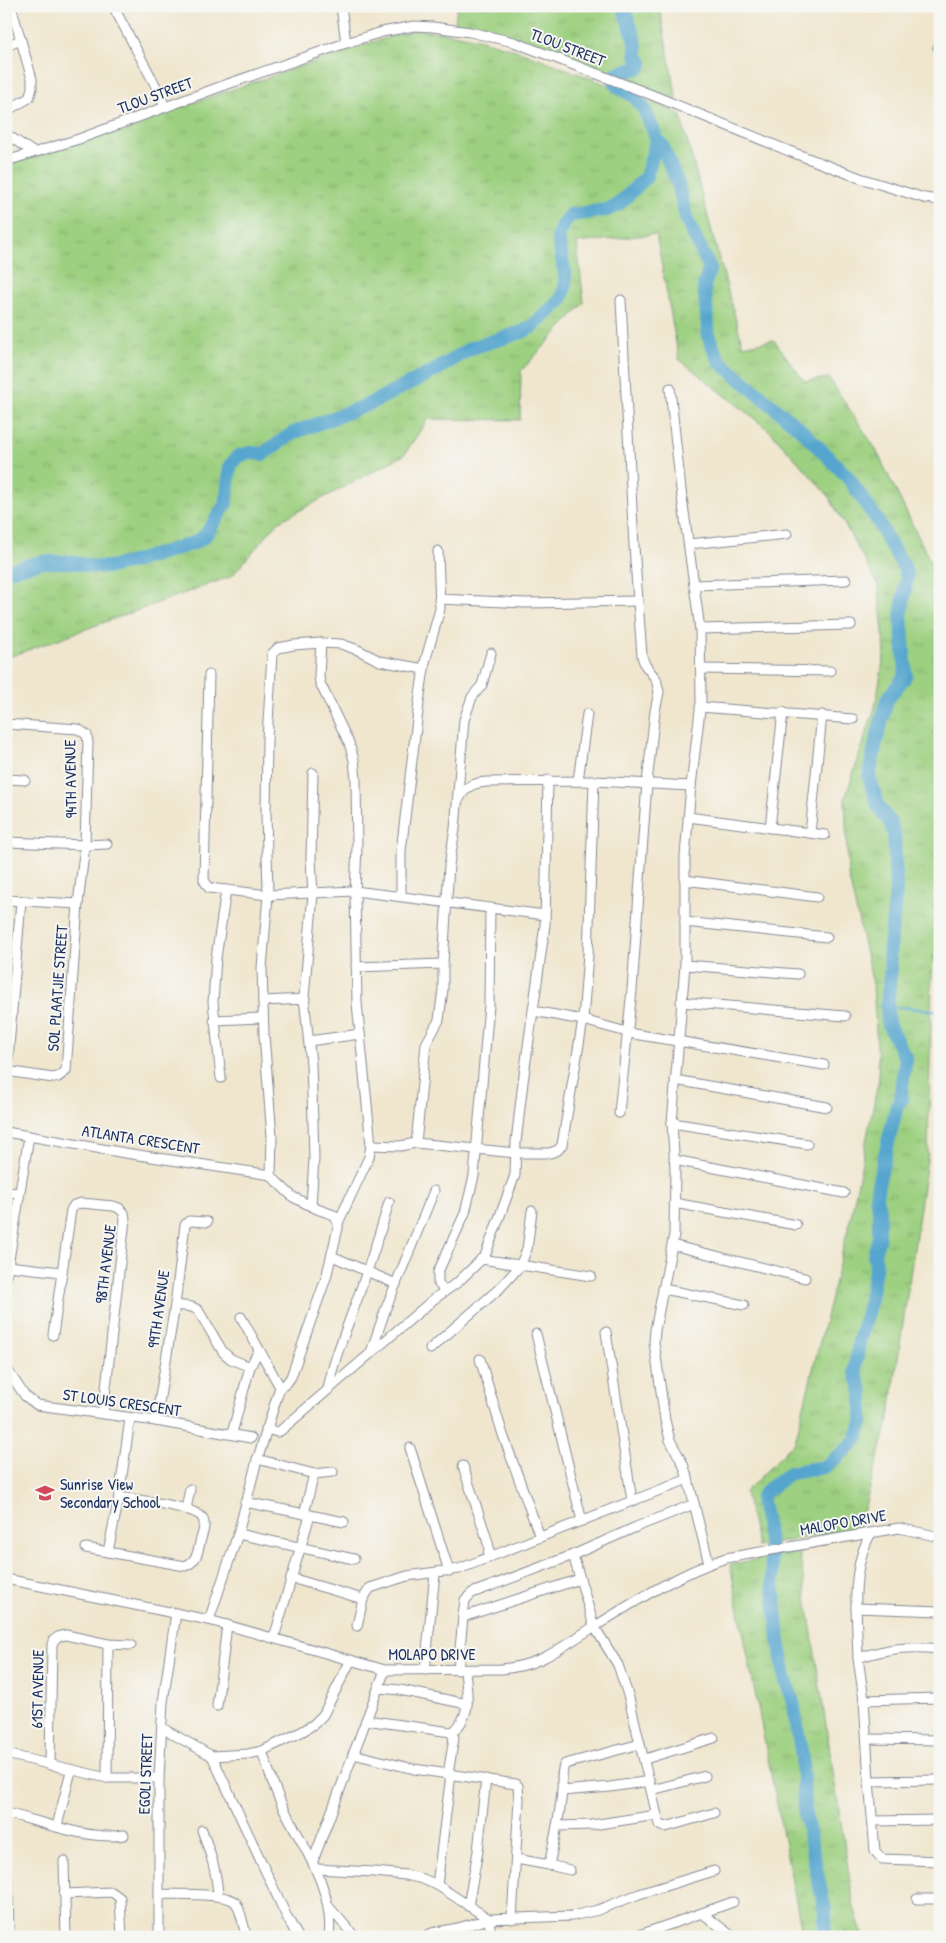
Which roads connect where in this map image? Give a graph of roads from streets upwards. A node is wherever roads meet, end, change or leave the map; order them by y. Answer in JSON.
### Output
{"nodes":[{"id":1,"x":11,"y":6,"type":"edge"},
{"id":2,"x":113,"y":6,"type":"edge"},
{"id":3,"x":341,"y":6,"type":"edge"},
{"id":4,"x":21,"y":40,"type":"junction"},
{"id":5,"x":346,"y":43,"type":"junction"},
{"id":6,"x":6,"y":46,"type":"edge"},
{"id":7,"x":165,"y":107,"type":"junction"},
{"id":8,"x":6,"y":111,"type":"edge"},
{"id":9,"x":6,"y":134,"type":"edge"},
{"id":10,"x":32,"y":152,"type":"junction"},
{"id":11,"x":6,"y":161,"type":"edge"},
{"id":12,"x":940,"y":200,"type":"edge"},
{"id":13,"x":621,"y":300,"type":"dead end"},
{"id":14,"x":670,"y":388,"type":"dead end"},
{"id":15,"x":787,"y":534,"type":"dead end"},
{"id":16,"x":688,"y":544,"type":"junction"},
{"id":17,"x":438,"y":551,"type":"dead end"},
{"id":18,"x":846,"y":580,"type":"dead end"},
{"id":19,"x":694,"y":585,"type":"junction"},
{"id":20,"x":439,"y":599,"type":"junction"},
{"id":21,"x":638,"y":601,"type":"junction"},
{"id":22,"x":851,"y":625,"type":"dead end"},
{"id":23,"x":700,"y":628,"type":"junction"},
{"id":24,"x":322,"y":643,"type":"junction"},
{"id":25,"x":491,"y":653,"type":"dead end"},
{"id":26,"x":424,"y":669,"type":"junction"},
{"id":27,"x":701,"y":669,"type":"junction"},
{"id":28,"x":830,"y":671,"type":"dead end"},
{"id":29,"x":209,"y":675,"type":"dead end"},
{"id":30,"x":700,"y":707,"type":"junction"},
{"id":31,"x":783,"y":712,"type":"junction"},
{"id":32,"x":587,"y":714,"type":"dead end"},
{"id":33,"x":822,"y":716,"type":"junction"},
{"id":34,"x":853,"y":719,"type":"dead end"},
{"id":35,"x":6,"y":724,"type":"edge"},
{"id":36,"x":313,"y":772,"type":"dead end"},
{"id":37,"x":6,"y":779,"type":"edge"},
{"id":38,"x":25,"y":780,"type":"dead end"},
{"id":39,"x":548,"y":780,"type":"junction"},
{"id":40,"x":578,"y":781,"type":"junction"},
{"id":41,"x":594,"y":781,"type":"junction"},
{"id":42,"x":647,"y":784,"type":"junction"},
{"id":43,"x":691,"y":786,"type":"junction"},
{"id":44,"x":458,"y":801,"type":"junction"},
{"id":45,"x":688,"y":817,"type":"junction"},
{"id":46,"x":770,"y":828,"type":"junction"},
{"id":47,"x":810,"y":833,"type":"junction"},
{"id":48,"x":825,"y":835,"type":"dead end"},
{"id":49,"x":6,"y":842,"type":"edge"},
{"id":50,"x":107,"y":844,"type":"dead end"},
{"id":51,"x":85,"y":845,"type":"junction"},
{"id":52,"x":685,"y":880,"type":"junction"},
{"id":53,"x":226,"y":890,"type":"junction"},
{"id":54,"x":355,"y":891,"type":"junction"},
{"id":55,"x":313,"y":894,"type":"junction"},
{"id":56,"x":268,"y":895,"type":"junction"},
{"id":57,"x":400,"y":896,"type":"junction"},
{"id":58,"x":816,"y":897,"type":"dead end"},
{"id":59,"x":6,"y":900,"type":"edge"},
{"id":60,"x":21,"y":901,"type":"junction"},
{"id":61,"x":446,"y":902,"type":"junction"},
{"id":62,"x":78,"y":904,"type":"junction"},
{"id":63,"x":490,"y":908,"type":"junction"},
{"id":64,"x":546,"y":915,"type":"junction"},
{"id":65,"x":685,"y":922,"type":"junction"},
{"id":66,"x":827,"y":937,"type":"dead end"},
{"id":67,"x":443,"y":964,"type":"junction"},
{"id":68,"x":685,"y":965,"type":"junction"},
{"id":69,"x":356,"y":967,"type":"junction"},
{"id":70,"x":798,"y":974,"type":"dead end"},
{"id":71,"x":304,"y":999,"type":"junction"},
{"id":72,"x":263,"y":1001,"type":"junction"},
{"id":73,"x":681,"y":1002,"type":"junction"},
{"id":74,"x":533,"y":1011,"type":"junction"},
{"id":75,"x":845,"y":1016,"type":"dead end"},
{"id":76,"x":263,"y":1018,"type":"junction"},
{"id":77,"x":214,"y":1020,"type":"junction"},
{"id":78,"x":583,"y":1020,"type":"junction"},
{"id":79,"x":627,"y":1032,"type":"junction"},
{"id":80,"x":360,"y":1034,"type":"junction"},
{"id":81,"x":678,"y":1040,"type":"junction"},
{"id":82,"x":309,"y":1041,"type":"junction"},
{"id":83,"x":824,"y":1065,"type":"dead end"},
{"id":84,"x":7,"y":1071,"type":"edge"},
{"id":85,"x":221,"y":1078,"type":"dead end"},
{"id":86,"x":675,"y":1080,"type":"junction"},
{"id":87,"x":827,"y":1107,"type":"dead end"},
{"id":88,"x":619,"y":1113,"type":"dead end"},
{"id":89,"x":672,"y":1123,"type":"junction"},
{"id":90,"x":6,"y":1132,"type":"edge"},
{"id":91,"x":29,"y":1136,"type":"junction"},
{"id":92,"x":416,"y":1143,"type":"junction"},
{"id":93,"x":807,"y":1144,"type":"dead end"},
{"id":94,"x":371,"y":1145,"type":"junction"},
{"id":95,"x":476,"y":1149,"type":"junction"},
{"id":96,"x":516,"y":1153,"type":"junction"},
{"id":97,"x":674,"y":1160,"type":"junction"},
{"id":98,"x":271,"y":1175,"type":"junction"},
{"id":99,"x":6,"y":1192,"type":"edge"},
{"id":100,"x":434,"y":1192,"type":"dead end"},
{"id":101,"x":19,"y":1193,"type":"junction"},
{"id":102,"x":844,"y":1193,"type":"dead end"},
{"id":103,"x":389,"y":1202,"type":"dead end"},
{"id":104,"x":674,"y":1203,"type":"junction"},
{"id":105,"x":311,"y":1206,"type":"junction"},
{"id":106,"x":532,"y":1211,"type":"dead end"},
{"id":107,"x":207,"y":1222,"type":"dead end"},
{"id":108,"x":338,"y":1223,"type":"junction"},
{"id":109,"x":796,"y":1225,"type":"dead end"},
{"id":110,"x":672,"y":1244,"type":"junction"},
{"id":111,"x":332,"y":1256,"type":"junction"},
{"id":112,"x":482,"y":1259,"type":"junction"},
{"id":113,"x":8,"y":1266,"type":"junction"},
{"id":114,"x":520,"y":1266,"type":"junction"},
{"id":115,"x":61,"y":1272,"type":"junction"},
{"id":116,"x":367,"y":1272,"type":"junction"},
{"id":117,"x":591,"y":1276,"type":"dead end"},
{"id":118,"x":6,"y":1278,"type":"edge"},
{"id":119,"x":805,"y":1278,"type":"dead end"},
{"id":120,"x":396,"y":1284,"type":"junction"},
{"id":121,"x":663,"y":1289,"type":"junction"},
{"id":122,"x":445,"y":1291,"type":"junction"},
{"id":123,"x":175,"y":1306,"type":"junction"},
{"id":124,"x":744,"y":1306,"type":"dead end"},
{"id":125,"x":241,"y":1317,"type":"dead end"},
{"id":126,"x":606,"y":1332,"type":"dead end"},
{"id":127,"x":536,"y":1334,"type":"dead end"},
{"id":128,"x":53,"y":1335,"type":"dead end"},
{"id":129,"x":430,"y":1349,"type":"dead end"},
{"id":130,"x":259,"y":1350,"type":"junction"},
{"id":131,"x":370,"y":1353,"type":"junction"},
{"id":132,"x":480,"y":1360,"type":"dead end"},
{"id":133,"x":250,"y":1367,"type":"junction"},
{"id":134,"x":6,"y":1368,"type":"edge"},
{"id":135,"x":280,"y":1387,"type":"junction"},
{"id":136,"x":328,"y":1389,"type":"junction"},
{"id":137,"x":103,"y":1414,"type":"junction"},
{"id":138,"x":130,"y":1419,"type":"junction"},
{"id":139,"x":156,"y":1421,"type":"junction"},
{"id":140,"x":266,"y":1429,"type":"junction"},
{"id":141,"x":232,"y":1433,"type":"junction"},
{"id":142,"x":251,"y":1438,"type":"dead end"},
{"id":143,"x":410,"y":1448,"type":"dead end"},
{"id":144,"x":257,"y":1459,"type":"junction"},
{"id":145,"x":464,"y":1466,"type":"dead end"},
{"id":146,"x":333,"y":1472,"type":"dead end"},
{"id":147,"x":314,"y":1474,"type":"junction"},
{"id":148,"x":688,"y":1479,"type":"junction"},
{"id":149,"x":190,"y":1489,"type":"dead end"},
{"id":150,"x":119,"y":1497,"type":"junction"},
{"id":151,"x":632,"y":1501,"type":"junction"},
{"id":152,"x":246,"y":1502,"type":"junction"},
{"id":153,"x":694,"y":1504,"type":"junction"},
{"id":154,"x":186,"y":1509,"type":"junction"},
{"id":155,"x":307,"y":1514,"type":"junction"},
{"id":156,"x":582,"y":1521,"type":"junction"},
{"id":157,"x":344,"y":1522,"type":"dead end"},
{"id":158,"x":871,"y":1533,"type":"junction"},
{"id":159,"x":238,"y":1534,"type":"junction"},
{"id":160,"x":540,"y":1537,"type":"junction"},
{"id":161,"x":940,"y":1537,"type":"edge"},
{"id":162,"x":86,"y":1548,"type":"dead end"},
{"id":163,"x":299,"y":1548,"type":"junction"},
{"id":164,"x":108,"y":1552,"type":"junction"},
{"id":165,"x":751,"y":1554,"type":"joint"},
{"id":166,"x":573,"y":1555,"type":"junction"},
{"id":167,"x":488,"y":1558,"type":"junction"},
{"id":168,"x":354,"y":1559,"type":"dead end"},
{"id":169,"x":708,"y":1564,"type":"junction"},
{"id":170,"x":449,"y":1571,"type":"junction"},
{"id":171,"x":435,"y":1573,"type":"junction"},
{"id":172,"x":291,"y":1578,"type":"junction"},
{"id":173,"x":6,"y":1579,"type":"edge"},
{"id":174,"x":580,"y":1580,"type":"junction"},
{"id":175,"x":363,"y":1598,"type":"junction"},
{"id":176,"x":856,"y":1608,"type":"junction"},
{"id":177,"x":940,"y":1611,"type":"edge"},
{"id":178,"x":176,"y":1613,"type":"junction"},
{"id":179,"x":463,"y":1617,"type":"junction"},
{"id":180,"x":209,"y":1620,"type":"junction"},
{"id":181,"x":227,"y":1625,"type":"junction"},
{"id":182,"x":358,"y":1626,"type":"dead end"},
{"id":183,"x":594,"y":1626,"type":"junction"},
{"id":184,"x":274,"y":1638,"type":"junction"},
{"id":185,"x":108,"y":1644,"type":"junction"},
{"id":186,"x":131,"y":1645,"type":"dead end"},
{"id":187,"x":940,"y":1649,"type":"edge"},
{"id":188,"x":858,"y":1658,"type":"junction"},
{"id":189,"x":350,"y":1660,"type":"junction"},
{"id":190,"x":385,"y":1670,"type":"junction"},
{"id":191,"x":425,"y":1670,"type":"junction"},
{"id":192,"x":462,"y":1670,"type":"junction"},
{"id":193,"x":379,"y":1688,"type":"junction"},
{"id":194,"x":940,"y":1698,"type":"edge"},
{"id":195,"x":864,"y":1700,"type":"junction"},
{"id":196,"x":467,"y":1704,"type":"junction"},
{"id":197,"x":217,"y":1706,"type":"dead end"},
{"id":198,"x":366,"y":1720,"type":"junction"},
{"id":199,"x":162,"y":1728,"type":"junction"},
{"id":200,"x":452,"y":1732,"type":"junction"},
{"id":201,"x":714,"y":1738,"type":"dead end"},
{"id":202,"x":867,"y":1740,"type":"junction"},
{"id":203,"x":940,"y":1740,"type":"edge"},
{"id":204,"x":640,"y":1744,"type":"junction"},
{"id":205,"x":262,"y":1751,"type":"junction"},
{"id":206,"x":6,"y":1754,"type":"edge"},
{"id":207,"x":353,"y":1754,"type":"junction"},
{"id":208,"x":212,"y":1756,"type":"junction"},
{"id":209,"x":645,"y":1759,"type":"junction"},
{"id":210,"x":50,"y":1765,"type":"junction"},
{"id":211,"x":71,"y":1771,"type":"junction"},
{"id":212,"x":449,"y":1774,"type":"junction"},
{"id":213,"x":704,"y":1776,"type":"dead end"},
{"id":214,"x":107,"y":1778,"type":"junction"},
{"id":215,"x":159,"y":1778,"type":"junction"},
{"id":216,"x":486,"y":1779,"type":"junction"},
{"id":217,"x":940,"y":1780,"type":"edge"},
{"id":218,"x":868,"y":1781,"type":"junction"},
{"id":219,"x":651,"y":1785,"type":"junction"},
{"id":220,"x":562,"y":1791,"type":"junction"},
{"id":221,"x":6,"y":1813,"type":"edge"},
{"id":222,"x":714,"y":1813,"type":"dead end"},
{"id":223,"x":657,"y":1815,"type":"junction"},
{"id":224,"x":940,"y":1820,"type":"edge"},
{"id":225,"x":873,"y":1821,"type":"junction"},
{"id":226,"x":57,"y":1826,"type":"junction"},
{"id":227,"x":557,"y":1826,"type":"junction"},
{"id":228,"x":202,"y":1830,"type":"dead end"},
{"id":229,"x":124,"y":1836,"type":"dead end"},
{"id":230,"x":516,"y":1859,"type":"junction"},
{"id":231,"x":64,"y":1862,"type":"dead end"},
{"id":232,"x":940,"y":1862,"type":"edge"},
{"id":233,"x":314,"y":1865,"type":"junction"},
{"id":234,"x":550,"y":1865,"type":"junction"},
{"id":235,"x":570,"y":1870,"type":"dead end"},
{"id":236,"x":714,"y":1870,"type":"dead end"},
{"id":237,"x":6,"y":1873,"type":"edge"},
{"id":238,"x":437,"y":1885,"type":"junction"},
{"id":239,"x":64,"y":1894,"type":"junction"},
{"id":240,"x":159,"y":1894,"type":"junction"},
{"id":241,"x":218,"y":1896,"type":"junction"},
{"id":242,"x":940,"y":1898,"type":"edge"},
{"id":243,"x":917,"y":1899,"type":"dead end"},
{"id":244,"x":734,"y":1902,"type":"dead end"},
{"id":245,"x":327,"y":1905,"type":"junction"},
{"id":246,"x":468,"y":1906,"type":"junction"},
{"id":247,"x":702,"y":1913,"type":"junction"},
{"id":248,"x":489,"y":1919,"type":"junction"},
{"id":249,"x":512,"y":1919,"type":"junction"},
{"id":250,"x":9,"y":1937,"type":"edge"},
{"id":251,"x":66,"y":1937,"type":"edge"},
{"id":252,"x":122,"y":1937,"type":"edge"},
{"id":253,"x":159,"y":1937,"type":"edge"},
{"id":254,"x":247,"y":1937,"type":"edge"},
{"id":255,"x":298,"y":1937,"type":"edge"},
{"id":256,"x":329,"y":1937,"type":"edge"},
{"id":257,"x":355,"y":1937,"type":"edge"},
{"id":258,"x":424,"y":1937,"type":"edge"},
{"id":259,"x":491,"y":1937,"type":"edge"},
{"id":260,"x":634,"y":1937,"type":"edge"},
{"id":261,"x":733,"y":1937,"type":"edge"}],
"edges":[{"from":1,"to":4,"type":"street"},
{"from":2,"to":7,"type":"street"},
{"from":3,"to":5,"type":"street"},
{"from":4,"to":6,"type":"street"},
{"from":4,"to":8,"type":"street"},
{"from":5,"to":7,"type":"street","name":"TLOU STREET"},
{"from":5,"to":12,"type":"street","name":"TLOU STREET"},
{"from":7,"to":10,"type":"street","name":"TLOU STREET"},
{"from":9,"to":10,"type":"street"},
{"from":10,"to":11,"type":"street","name":"TLOU STREET"},
{"from":13,"to":21,"type":"street"},
{"from":14,"to":16,"type":"street"},
{"from":15,"to":16,"type":"street"},
{"from":16,"to":19,"type":"street"},
{"from":17,"to":20,"type":"street"},
{"from":18,"to":19,"type":"street"},
{"from":19,"to":23,"type":"street"},
{"from":20,"to":21,"type":"street"},
{"from":20,"to":26,"type":"street"},
{"from":21,"to":42,"type":"street"},
{"from":22,"to":23,"type":"street"},
{"from":23,"to":27,"type":"street"},
{"from":24,"to":26,"type":"street"},
{"from":24,"to":54,"type":"street"},
{"from":24,"to":56,"type":"street"},
{"from":25,"to":44,"type":"street"},
{"from":26,"to":57,"type":"street"},
{"from":27,"to":28,"type":"street"},
{"from":27,"to":30,"type":"street"},
{"from":29,"to":53,"type":"street"},
{"from":30,"to":31,"type":"street"},
{"from":30,"to":43,"type":"street"},
{"from":31,"to":33,"type":"street"},
{"from":31,"to":46,"type":"street"},
{"from":32,"to":40,"type":"street"},
{"from":33,"to":34,"type":"street"},
{"from":33,"to":47,"type":"street"},
{"from":35,"to":51,"type":"street","name":"94TH AVENUE"},
{"from":36,"to":55,"type":"street"},
{"from":37,"to":38,"type":"street"},
{"from":39,"to":40,"type":"street"},
{"from":39,"to":44,"type":"street"},
{"from":39,"to":64,"type":"street"},
{"from":40,"to":41,"type":"street"},
{"from":41,"to":42,"type":"street"},
{"from":41,"to":78,"type":"street"},
{"from":42,"to":43,"type":"street"},
{"from":42,"to":79,"type":"street"},
{"from":43,"to":45,"type":"street"},
{"from":44,"to":61,"type":"street"},
{"from":45,"to":46,"type":"street"},
{"from":45,"to":52,"type":"street"},
{"from":46,"to":47,"type":"street"},
{"from":47,"to":48,"type":"street"},
{"from":49,"to":51,"type":"street"},
{"from":50,"to":51,"type":"street"},
{"from":51,"to":62,"type":"street","name":"SOL PLAATJIE STREET"},
{"from":52,"to":58,"type":"street"},
{"from":52,"to":65,"type":"street"},
{"from":53,"to":56,"type":"street"},
{"from":53,"to":77,"type":"street"},
{"from":54,"to":55,"type":"street"},
{"from":54,"to":57,"type":"street"},
{"from":54,"to":69,"type":"street"},
{"from":55,"to":56,"type":"street"},
{"from":55,"to":71,"type":"street"},
{"from":56,"to":72,"type":"street"},
{"from":57,"to":61,"type":"street"},
{"from":59,"to":60,"type":"street"},
{"from":60,"to":62,"type":"street"},
{"from":60,"to":84,"type":"street"},
{"from":61,"to":63,"type":"street"},
{"from":61,"to":67,"type":"street"},
{"from":62,"to":84,"type":"street","name":"SOL PLAATJIE STREET"},
{"from":63,"to":64,"type":"street"},
{"from":63,"to":95,"type":"street"},
{"from":64,"to":74,"type":"street"},
{"from":65,"to":66,"type":"street"},
{"from":65,"to":68,"type":"street"},
{"from":67,"to":69,"type":"street"},
{"from":67,"to":92,"type":"street"},
{"from":68,"to":70,"type":"street"},
{"from":68,"to":73,"type":"street"},
{"from":69,"to":80,"type":"street"},
{"from":71,"to":72,"type":"street"},
{"from":71,"to":82,"type":"street"},
{"from":72,"to":76,"type":"street"},
{"from":73,"to":75,"type":"street"},
{"from":73,"to":81,"type":"street"},
{"from":74,"to":78,"type":"street"},
{"from":74,"to":96,"type":"street"},
{"from":76,"to":77,"type":"street"},
{"from":76,"to":98,"type":"street"},
{"from":77,"to":85,"type":"street"},
{"from":78,"to":79,"type":"street"},
{"from":78,"to":96,"type":"street"},
{"from":79,"to":81,"type":"street"},
{"from":79,"to":88,"type":"street"},
{"from":80,"to":82,"type":"street"},
{"from":80,"to":94,"type":"street"},
{"from":81,"to":83,"type":"street"},
{"from":81,"to":86,"type":"street"},
{"from":82,"to":105,"type":"street"},
{"from":86,"to":87,"type":"street"},
{"from":86,"to":89,"type":"street"},
{"from":89,"to":93,"type":"street"},
{"from":89,"to":97,"type":"street"},
{"from":90,"to":91,"type":"street","name":"ATLANTA CRESCENT"},
{"from":91,"to":98,"type":"street","name":"ATLANTA CRESCENT"},
{"from":91,"to":101,"type":"street"},
{"from":92,"to":94,"type":"street"},
{"from":92,"to":95,"type":"street"},
{"from":94,"to":108,"type":"street"},
{"from":95,"to":96,"type":"street"},
{"from":95,"to":122,"type":"street"},
{"from":96,"to":112,"type":"street"},
{"from":97,"to":102,"type":"street"},
{"from":97,"to":104,"type":"street"},
{"from":98,"to":105,"type":"street"},
{"from":99,"to":101,"type":"street"},
{"from":100,"to":120,"type":"street"},
{"from":101,"to":113,"type":"street"},
{"from":103,"to":116,"type":"street"},
{"from":104,"to":109,"type":"street"},
{"from":104,"to":110,"type":"street"},
{"from":105,"to":108,"type":"street"},
{"from":106,"to":114,"type":"street"},
{"from":107,"to":123,"type":"street","name":"99TH AVENUE"},
{"from":108,"to":111,"type":"street"},
{"from":110,"to":119,"type":"street"},
{"from":110,"to":121,"type":"street"},
{"from":111,"to":116,"type":"street"},
{"from":111,"to":135,"type":"street"},
{"from":112,"to":114,"type":"street"},
{"from":112,"to":122,"type":"street"},
{"from":113,"to":115,"type":"street"},
{"from":113,"to":118,"type":"street"},
{"from":114,"to":117,"type":"street"},
{"from":114,"to":129,"type":"street"},
{"from":115,"to":128,"type":"street","name":"98TH AVENUE"},
{"from":115,"to":137,"type":"street","name":"98TH AVENUE"},
{"from":116,"to":120,"type":"street"},
{"from":116,"to":136,"type":"street"},
{"from":120,"to":131,"type":"street"},
{"from":121,"to":124,"type":"street"},
{"from":121,"to":148,"type":"street"},
{"from":122,"to":131,"type":"street"},
{"from":123,"to":133,"type":"street"},
{"from":123,"to":139,"type":"street","name":"99TH AVENUE"},
{"from":125,"to":130,"type":"street"},
{"from":126,"to":151,"type":"street"},
{"from":127,"to":156,"type":"street"},
{"from":130,"to":133,"type":"street"},
{"from":130,"to":135,"type":"street"},
{"from":131,"to":136,"type":"street"},
{"from":132,"to":160,"type":"street"},
{"from":133,"to":141,"type":"street"},
{"from":134,"to":137,"type":"street","name":"ST LOUIS CRESCENT"},
{"from":135,"to":140,"type":"street"},
{"from":136,"to":140,"type":"street"},
{"from":137,"to":138,"type":"street","name":"ST LOUIS CRESCENT"},
{"from":138,"to":139,"type":"street","name":"ST LOUIS CRESCENT"},
{"from":138,"to":150,"type":"street"},
{"from":139,"to":141,"type":"street","name":"ST LOUIS CRESCENT"},
{"from":140,"to":144,"type":"street"},
{"from":141,"to":142,"type":"street","name":"ST LOUIS CRESCENT"},
{"from":143,"to":170,"type":"street"},
{"from":144,"to":147,"type":"street"},
{"from":144,"to":152,"type":"street"},
{"from":145,"to":167,"type":"street"},
{"from":146,"to":147,"type":"street"},
{"from":147,"to":155,"type":"street"},
{"from":148,"to":151,"type":"street"},
{"from":148,"to":153,"type":"street"},
{"from":149,"to":154,"type":"street"},
{"from":150,"to":154,"type":"street"},
{"from":150,"to":164,"type":"street"},
{"from":151,"to":156,"type":"street"},
{"from":152,"to":155,"type":"street"},
{"from":152,"to":159,"type":"street"},
{"from":153,"to":166,"type":"street"},
{"from":153,"to":169,"type":"street"},
{"from":154,"to":164,"type":"street"},
{"from":155,"to":157,"type":"street"},
{"from":155,"to":163,"type":"street"},
{"from":156,"to":160,"type":"street"},
{"from":158,"to":161,"type":"street","name":"MALOPO DRIVE"},
{"from":158,"to":165,"type":"street","name":"MALOPO DRIVE"},
{"from":158,"to":176,"type":"street"},
{"from":159,"to":163,"type":"street"},
{"from":159,"to":180,"type":"street"},
{"from":160,"to":167,"type":"street"},
{"from":162,"to":164,"type":"street"},
{"from":163,"to":168,"type":"street"},
{"from":163,"to":172,"type":"street"},
{"from":165,"to":169,"type":"street","name":"MOLAPO DRIVE"},
{"from":166,"to":174,"type":"street"},
{"from":166,"to":179,"type":"street"},
{"from":167,"to":170,"type":"street"},
{"from":169,"to":183,"type":"street","name":"MOLAPO DRIVE"},
{"from":170,"to":171,"type":"street"},
{"from":171,"to":175,"type":"street"},
{"from":171,"to":191,"type":"street"},
{"from":172,"to":175,"type":"street"},
{"from":172,"to":184,"type":"street"},
{"from":173,"to":178,"type":"street","name":"MOLAPO DRIVE"},
{"from":174,"to":179,"type":"street"},
{"from":174,"to":183,"type":"street"},
{"from":175,"to":182,"type":"street"},
{"from":176,"to":177,"type":"street"},
{"from":176,"to":188,"type":"street"},
{"from":178,"to":180,"type":"street","name":"MOLAPO DRIVE"},
{"from":178,"to":199,"type":"street","name":"EGOLI STREET"},
{"from":179,"to":192,"type":"street"},
{"from":180,"to":181,"type":"street","name":"MOLAPO DRIVE"},
{"from":181,"to":184,"type":"street","name":"MOLAPO DRIVE"},
{"from":181,"to":197,"type":"street"},
{"from":183,"to":192,"type":"street","name":"MOLAPO DRIVE"},
{"from":183,"to":204,"type":"street"},
{"from":184,"to":189,"type":"street","name":"MOLAPO DRIVE"},
{"from":185,"to":186,"type":"street","name":"61ST AVENUE"},
{"from":185,"to":210,"type":"street","name":"61ST AVENUE"},
{"from":185,"to":214,"type":"street"},
{"from":187,"to":188,"type":"street"},
{"from":188,"to":195,"type":"street"},
{"from":189,"to":190,"type":"street","name":"MOLAPO DRIVE"},
{"from":189,"to":205,"type":"street"},
{"from":190,"to":191,"type":"street","name":"MOLAPO DRIVE"},
{"from":190,"to":193,"type":"street"},
{"from":191,"to":192,"type":"street","name":"MOLAPO DRIVE"},
{"from":192,"to":196,"type":"street"},
{"from":193,"to":196,"type":"street"},
{"from":193,"to":198,"type":"street"},
{"from":194,"to":195,"type":"street"},
{"from":195,"to":202,"type":"street"},
{"from":196,"to":200,"type":"street"},
{"from":198,"to":200,"type":"street"},
{"from":198,"to":207,"type":"street"},
{"from":199,"to":208,"type":"street"},
{"from":199,"to":215,"type":"street","name":"EGOLI STREET"},
{"from":200,"to":212,"type":"street"},
{"from":201,"to":209,"type":"street"},
{"from":202,"to":203,"type":"street"},
{"from":202,"to":218,"type":"street"},
{"from":204,"to":209,"type":"street"},
{"from":204,"to":220,"type":"street"},
{"from":205,"to":208,"type":"street"},
{"from":205,"to":233,"type":"street"},
{"from":206,"to":210,"type":"street"},
{"from":207,"to":212,"type":"street"},
{"from":207,"to":233,"type":"street"},
{"from":208,"to":255,"type":"street"},
{"from":209,"to":219,"type":"street"},
{"from":210,"to":211,"type":"street"},
{"from":211,"to":214,"type":"street"},
{"from":211,"to":226,"type":"street"},
{"from":212,"to":216,"type":"street"},
{"from":212,"to":238,"type":"street"},
{"from":213,"to":219,"type":"street"},
{"from":214,"to":215,"type":"street"},
{"from":215,"to":240,"type":"street","name":"EGOLI STREET"},
{"from":216,"to":230,"type":"street"},
{"from":216,"to":246,"type":"street"},
{"from":217,"to":218,"type":"street"},
{"from":218,"to":225,"type":"street"},
{"from":219,"to":220,"type":"street"},
{"from":219,"to":223,"type":"street"},
{"from":220,"to":227,"type":"street"},
{"from":221,"to":226,"type":"street"},
{"from":222,"to":223,"type":"street"},
{"from":223,"to":227,"type":"street"},
{"from":224,"to":225,"type":"street"},
{"from":225,"to":232,"type":"street"},
{"from":226,"to":229,"type":"street"},
{"from":227,"to":234,"type":"street"},
{"from":228,"to":241,"type":"street"},
{"from":230,"to":234,"type":"street"},
{"from":230,"to":249,"type":"street"},
{"from":231,"to":239,"type":"street"},
{"from":233,"to":238,"type":"street"},
{"from":233,"to":245,"type":"street"},
{"from":234,"to":235,"type":"street"},
{"from":236,"to":249,"type":"street"},
{"from":237,"to":250,"type":"street"},
{"from":238,"to":246,"type":"street"},
{"from":239,"to":251,"type":"street"},
{"from":239,"to":252,"type":"street"},
{"from":240,"to":241,"type":"street"},
{"from":240,"to":253,"type":"street","name":"EGOLI STREET"},
{"from":241,"to":254,"type":"street"},
{"from":242,"to":243,"type":"street"},
{"from":244,"to":247,"type":"street"},
{"from":245,"to":256,"type":"street"},
{"from":245,"to":257,"type":"street"},
{"from":246,"to":248,"type":"street"},
{"from":247,"to":260,"type":"street"},
{"from":247,"to":261,"type":"street"},
{"from":248,"to":249,"type":"street"},
{"from":248,"to":258,"type":"street"},
{"from":248,"to":259,"type":"street"}]}
